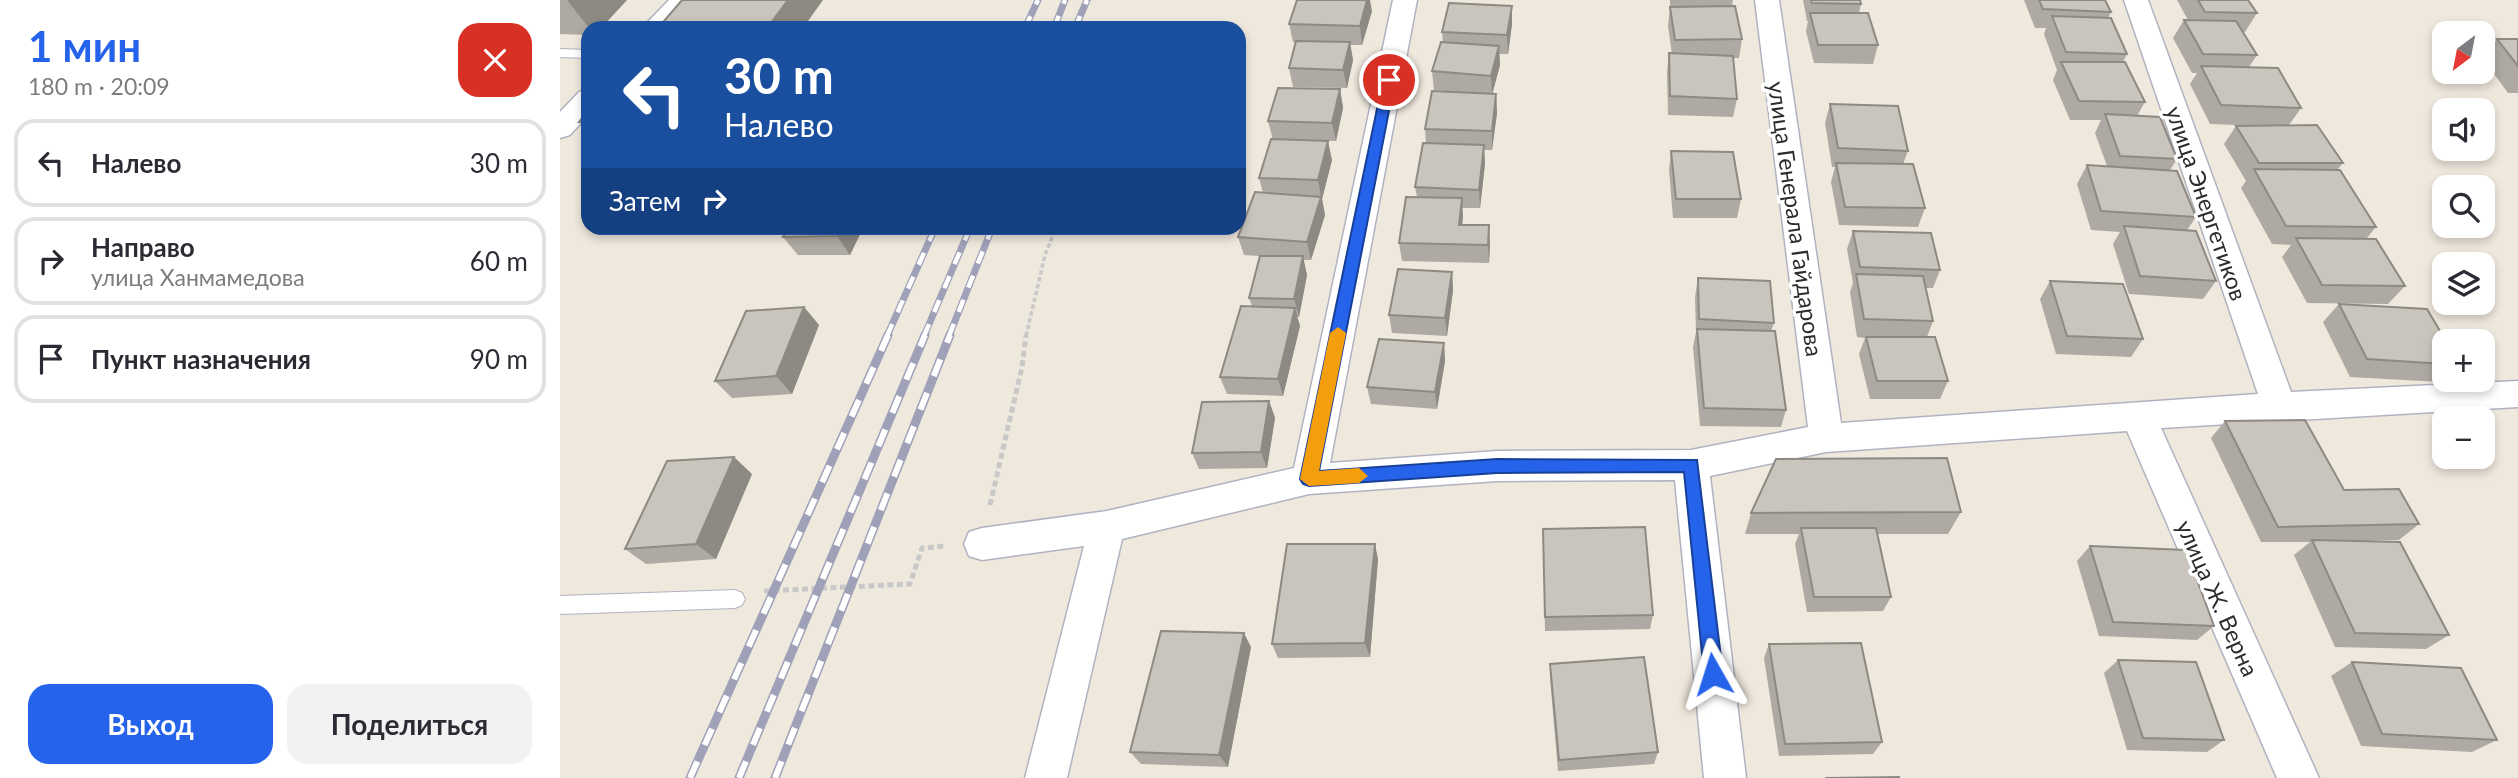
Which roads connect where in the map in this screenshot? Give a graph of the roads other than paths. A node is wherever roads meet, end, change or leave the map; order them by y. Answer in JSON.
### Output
{"nodes":[{"id":1,"x":683,"y":0,"type":"edge"},
{"id":2,"x":1405,"y":0,"type":"edge"},
{"id":3,"x":1767,"y":0,"type":"edge"},
{"id":4,"x":2136,"y":0,"type":"edge"},
{"id":5,"x":661,"y":21,"type":"edge"},
{"id":6,"x":560,"y":53,"type":"edge"},
{"id":7,"x":581,"y":54,"type":"edge"},
{"id":8,"x":581,"y":105,"type":"edge"},
{"id":9,"x":560,"y":129,"type":"edge"},
{"id":10,"x":2518,"y":394,"type":"edge"},
{"id":11,"x":2279,"y":406,"type":"junction"},
{"id":12,"x":2139,"y":418,"type":"junction"},
{"id":13,"x":1826,"y":438,"type":"junction"},
{"id":14,"x":1691,"y":465,"type":"junction"},
{"id":15,"x":1309,"y":479,"type":"junction"},
{"id":16,"x":1107,"y":527,"type":"junction"},
{"id":17,"x":982,"y":544,"type":"road end"},
{"id":18,"x":736,"y":599,"type":"road end"},
{"id":19,"x":560,"y":605,"type":"edge"},
{"id":20,"x":1046,"y":778,"type":"edge"},
{"id":21,"x":1725,"y":778,"type":"edge"},
{"id":22,"x":2298,"y":778,"type":"edge"}],
"edges":[{"from":1,"to":5,"type":"street"},
{"from":2,"to":15,"type":"street"},
{"from":3,"to":13,"type":"street","name":"улица Генерала Гайдарова"},
{"from":4,"to":11,"type":"street","name":"улица Энергетиков"},
{"from":6,"to":7,"type":"lane"},
{"from":8,"to":9,"type":"street"},
{"from":10,"to":11,"type":"street"},
{"from":11,"to":12,"type":"street"},
{"from":12,"to":13,"type":"street"},
{"from":12,"to":22,"type":"street","name":"улица Ж. Верна"},
{"from":13,"to":14,"type":"street"},
{"from":14,"to":15,"type":"street"},
{"from":14,"to":21,"type":"street"},
{"from":15,"to":16,"type":"street"},
{"from":16,"to":17,"type":"street"},
{"from":16,"to":20,"type":"street"},
{"from":18,"to":19,"type":"lane"}]}
